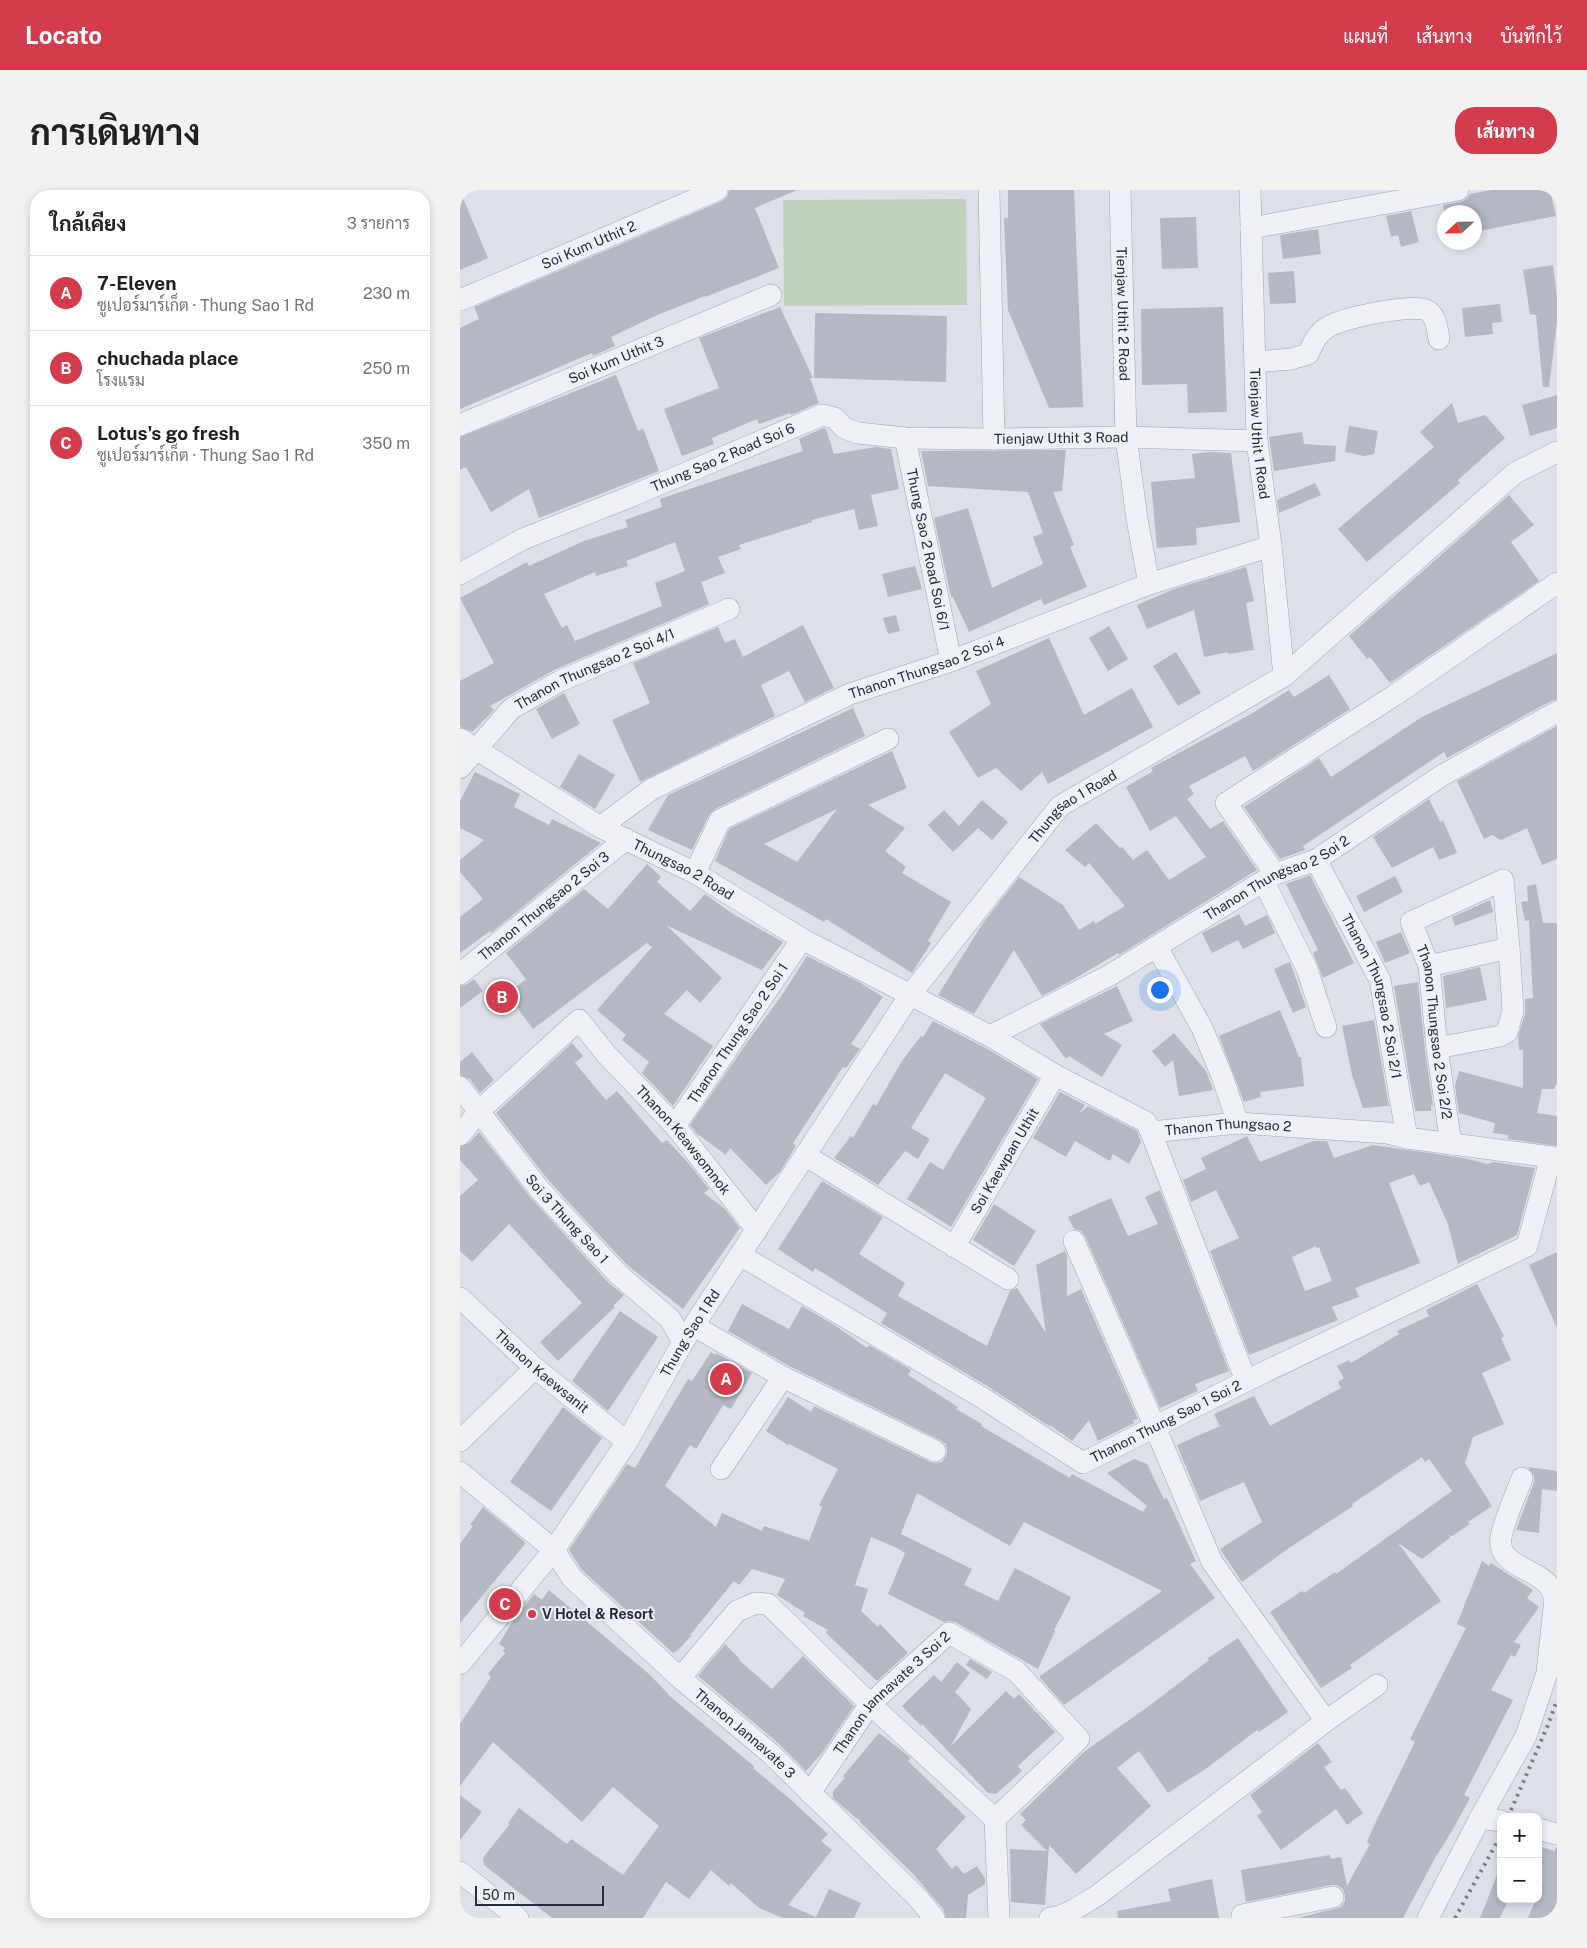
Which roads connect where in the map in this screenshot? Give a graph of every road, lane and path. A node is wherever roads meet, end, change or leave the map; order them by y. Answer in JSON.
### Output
{"nodes":[{"id":1,"x":717,"y":190,"type":"edge"},
{"id":2,"x":989,"y":190,"type":"edge"},
{"id":3,"x":1120,"y":190,"type":"edge"},
{"id":4,"x":1250,"y":190,"type":"edge"},
{"id":5,"x":1458,"y":190,"type":"edge"},
{"id":6,"x":1251,"y":228,"type":"junction"},
{"id":7,"x":771,"y":295,"type":"dead end"},
{"id":8,"x":460,"y":300,"type":"edge"},
{"id":9,"x":1439,"y":339,"type":"dead end"},
{"id":10,"x":1255,"y":362,"type":"junction"},
{"id":11,"x":460,"y":425,"type":"edge"},
{"id":12,"x":1126,"y":437,"type":"junction"},
{"id":13,"x":905,"y":438,"type":"junction"},
{"id":14,"x":994,"y":440,"type":"junction"},
{"id":15,"x":1257,"y":441,"type":"junction"},
{"id":16,"x":1556,"y":458,"type":"edge"},
{"id":17,"x":1271,"y":546,"type":"junction"},
{"id":18,"x":460,"y":574,"type":"edge"},
{"id":19,"x":1557,"y":580,"type":"edge"},
{"id":20,"x":1149,"y":584,"type":"junction"},
{"id":21,"x":729,"y":608,"type":"dead end"},
{"id":22,"x":951,"y":661,"type":"junction"},
{"id":23,"x":1284,"y":676,"type":"junction"},
{"id":24,"x":1557,"y":712,"type":"edge"},
{"id":25,"x":888,"y":739,"type":"dead end"},
{"id":26,"x":468,"y":744,"type":"edge"},
{"id":27,"x":460,"y":768,"type":"edge"},
{"id":28,"x":600,"y":828,"type":"junction"},
{"id":29,"x":626,"y":839,"type":"junction"},
{"id":30,"x":1316,"y":860,"type":"junction"},
{"id":31,"x":694,"y":873,"type":"junction"},
{"id":32,"x":1270,"y":878,"type":"junction"},
{"id":33,"x":802,"y":939,"type":"junction"},
{"id":34,"x":1158,"y":947,"type":"junction"},
{"id":35,"x":1509,"y":948,"type":"junction"},
{"id":36,"x":1429,"y":966,"type":"junction"},
{"id":37,"x":460,"y":974,"type":"edge"},
{"id":38,"x":910,"y":996,"type":"junction"},
{"id":39,"x":1326,"y":1026,"type":"dead end"},
{"id":40,"x":990,"y":1036,"type":"junction"},
{"id":41,"x":1437,"y":1048,"type":"junction"},
{"id":42,"x":1055,"y":1075,"type":"junction"},
{"id":43,"x":460,"y":1087,"type":"edge"},
{"id":44,"x":479,"y":1111,"type":"junction"},
{"id":45,"x":1238,"y":1123,"type":"junction"},
{"id":46,"x":674,"y":1126,"type":"junction"},
{"id":47,"x":1151,"y":1132,"type":"junction"},
{"id":48,"x":460,"y":1135,"type":"edge"},
{"id":49,"x":1407,"y":1138,"type":"junction"},
{"id":50,"x":1451,"y":1144,"type":"junction"},
{"id":51,"x":806,"y":1156,"type":"junction"},
{"id":52,"x":1554,"y":1160,"type":"edge"},
{"id":53,"x":756,"y":1230,"type":"junction"},
{"id":54,"x":1074,"y":1241,"type":"dead end"},
{"id":55,"x":954,"y":1246,"type":"junction"},
{"id":56,"x":740,"y":1255,"type":"junction"},
{"id":57,"x":1008,"y":1279,"type":"dead end"},
{"id":58,"x":460,"y":1298,"type":"edge"},
{"id":59,"x":689,"y":1334,"type":"junction"},
{"id":60,"x":535,"y":1368,"type":"junction"},
{"id":61,"x":784,"y":1377,"type":"junction"},
{"id":62,"x":1246,"y":1381,"type":"junction"},
{"id":63,"x":1155,"y":1427,"type":"junction"},
{"id":64,"x":460,"y":1441,"type":"edge"},
{"id":65,"x":626,"y":1442,"type":"junction"},
{"id":66,"x":935,"y":1452,"type":"dead end"},
{"id":67,"x":721,"y":1469,"type":"dead end"},
{"id":68,"x":460,"y":1472,"type":"edge"},
{"id":69,"x":1522,"y":1478,"type":"dead end"},
{"id":70,"x":554,"y":1550,"type":"junction"},
{"id":71,"x":460,"y":1664,"type":"edge"},
{"id":72,"x":680,"y":1678,"type":"junction"},
{"id":73,"x":1377,"y":1685,"type":"dead end"},
{"id":74,"x":870,"y":1704,"type":"junction"},
{"id":75,"x":1326,"y":1722,"type":"junction"},
{"id":76,"x":810,"y":1793,"type":"junction"},
{"id":77,"x":1480,"y":1818,"type":"junction"},
{"id":78,"x":995,"y":1819,"type":"junction"},
{"id":79,"x":1497,"y":1820,"type":"edge"},
{"id":80,"x":1542,"y":1830,"type":"edge"},
{"id":81,"x":1557,"y":1834,"type":"edge"},
{"id":82,"x":460,"y":1872,"type":"edge"},
{"id":83,"x":1333,"y":1898,"type":"dead end"},
{"id":84,"x":518,"y":1918,"type":"edge"},
{"id":85,"x":934,"y":1918,"type":"edge"},
{"id":86,"x":999,"y":1918,"type":"edge"},
{"id":87,"x":1050,"y":1918,"type":"edge"},
{"id":88,"x":1242,"y":1918,"type":"edge"},
{"id":89,"x":1428,"y":1918,"type":"edge"}],
"edges":[{"from":1,"to":8,"type":"street","name":"Soi Kum Uthit 2"},
{"from":2,"to":14,"type":"street","name":"Tienjaw Uthit 3 Road"},
{"from":3,"to":12,"type":"street","name":"Tienjaw Uthit 2 Road"},
{"from":4,"to":6,"type":"street","name":"Tienjaw Uthit 1 Road"},
{"from":5,"to":6,"type":"street"},
{"from":6,"to":10,"type":"street","name":"Tienjaw Uthit 1 Road"},
{"from":7,"to":11,"type":"street","name":"Soi Kum Uthit 3"},
{"from":9,"to":10,"type":"street"},
{"from":10,"to":15,"type":"street","name":"Tienjaw Uthit 1 Road"},
{"from":12,"to":14,"type":"street","name":"Tienjaw Uthit 3 Road"},
{"from":12,"to":15,"type":"street","name":"Tienjaw Uthit 3 Road"},
{"from":12,"to":20,"type":"street","name":"Tienjaw Uthit 2 Road"},
{"from":13,"to":14,"type":"street","name":"Thung Sao 2 Road Soi 6"},
{"from":13,"to":18,"type":"street","name":"Thung Sao 2 Road Soi 6"},
{"from":13,"to":22,"type":"street","name":"Thung Sao 2 Road Soi 6/1"},
{"from":15,"to":17,"type":"street","name":"Tienjaw Uthit 1 Road"},
{"from":16,"to":23,"type":"street","name":"Thungsao 1 Road"},
{"from":17,"to":20,"type":"street","name":"Thanon Thungsao 2 Soi 4"},
{"from":17,"to":23,"type":"street","name":"Tienjaw Uthit 1 Road"},
{"from":19,"to":32,"type":"street"},
{"from":20,"to":22,"type":"street","name":"Thanon Thungsao 2 Soi 4"},
{"from":21,"to":26,"type":"street","name":"Thanon Thungsao 2 Soi 4/1"},
{"from":22,"to":28,"type":"street","name":"Thanon Thungsao 2 Soi 4"},
{"from":23,"to":38,"type":"street","name":"Thungsao 1 Road"},
{"from":24,"to":30,"type":"street","name":"Thanon Thungsao 2 Soi 2"},
{"from":25,"to":31,"type":"street"},
{"from":26,"to":27,"type":"street","name":"Thanon Thungsao 2 Soi 4/1"},
{"from":26,"to":28,"type":"street","name":"Thungsao 2 Road"},
{"from":28,"to":29,"type":"street","name":"Thungsao 2 Road"},
{"from":29,"to":31,"type":"street","name":"Thungsao 2 Road"},
{"from":29,"to":37,"type":"street","name":"Thanon Thungsao 2 Soi 3"},
{"from":30,"to":32,"type":"street","name":"Thanon Thungsao 2 Soi 2"},
{"from":30,"to":49,"type":"street","name":"Thanon Thungsao 2 Soi 2/1"},
{"from":31,"to":33,"type":"street","name":"Thungsao 2 Road"},
{"from":32,"to":34,"type":"street","name":"Thanon Thungsao 2 Soi 2"},
{"from":32,"to":39,"type":"street"},
{"from":33,"to":38,"type":"street","name":"Thungsao 2 Road"},
{"from":33,"to":46,"type":"street","name":"Thanon Thung Sao 2 Soi 1"},
{"from":34,"to":40,"type":"street","name":"Thanon Thungsao 2 Soi 2"},
{"from":34,"to":45,"type":"street"},
{"from":35,"to":36,"type":"street"},
{"from":35,"to":36,"type":"street","name":"Thanon Thungsao 2 Soi 2/2"},
{"from":35,"to":41,"type":"street"},
{"from":36,"to":41,"type":"street","name":"Thanon Thungsao 2 Soi 2/2"},
{"from":38,"to":40,"type":"street","name":"Thanon Thungsao 2"},
{"from":38,"to":51,"type":"street","name":"Thung Sao 1 Rd"},
{"from":40,"to":42,"type":"street","name":"Thanon Thungsao 2"},
{"from":41,"to":50,"type":"street","name":"Thanon Thungsao 2 Soi 2/2"},
{"from":42,"to":47,"type":"street","name":"Thanon Thungsao 2"},
{"from":42,"to":55,"type":"street","name":"Soi Kaewpan Uthit"},
{"from":43,"to":44,"type":"street","name":"Soi 3 Thung Sao 1"},
{"from":44,"to":46,"type":"street","name":"Thanon Keawsomnok"},
{"from":44,"to":48,"type":"street"},
{"from":44,"to":59,"type":"street","name":"Soi 3 Thung Sao 1"},
{"from":45,"to":47,"type":"street","name":"Thanon Thungsao 2"},
{"from":45,"to":49,"type":"street","name":"Thanon Thungsao 2"},
{"from":46,"to":53,"type":"street","name":"Thanon Keawsomnok"},
{"from":47,"to":62,"type":"street"},
{"from":49,"to":50,"type":"street","name":"Thanon Thungsao 2"},
{"from":50,"to":52,"type":"street","name":"Thanon Thungsao 2"},
{"from":51,"to":53,"type":"street","name":"Thung Sao 1 Rd"},
{"from":51,"to":55,"type":"street"},
{"from":52,"to":62,"type":"street","name":"Thanon Thung Sao 1 Soi 2"},
{"from":53,"to":56,"type":"street","name":"Thung Sao 1 Rd"},
{"from":54,"to":63,"type":"street"},
{"from":55,"to":57,"type":"street"},
{"from":56,"to":59,"type":"street","name":"Thung Sao 1 Rd"},
{"from":56,"to":63,"type":"street","name":"Thanon Thung Sao 1 Soi 2"},
{"from":58,"to":60,"type":"street","name":"Thanon Kaewsanit"},
{"from":59,"to":61,"type":"street"},
{"from":59,"to":65,"type":"street","name":"Thung Sao 1 Rd"},
{"from":60,"to":64,"type":"street"},
{"from":60,"to":65,"type":"street","name":"Thanon Kaewsanit"},
{"from":61,"to":66,"type":"street"},
{"from":61,"to":67,"type":"street"},
{"from":62,"to":63,"type":"street","name":"Thanon Thung Sao 1 Soi 2"},
{"from":63,"to":75,"type":"street"},
{"from":65,"to":70,"type":"street","name":"Thung Sao 1 Rd"},
{"from":68,"to":70,"type":"street","name":"Thanon Jannavate 3"},
{"from":69,"to":77,"type":"street"},
{"from":70,"to":71,"type":"street","name":"Thung Sao 1 Rd"},
{"from":70,"to":72,"type":"street","name":"Thanon Jannavate 3"},
{"from":72,"to":74,"type":"street"},
{"from":72,"to":76,"type":"street","name":"Thanon Jannavate 3"},
{"from":73,"to":75,"type":"street"},
{"from":74,"to":76,"type":"street","name":"Thanon Jannavate 3 Soi 2"},
{"from":74,"to":78,"type":"street"},
{"from":74,"to":78,"type":"street","name":"Thanon Jannavate 3 Soi 2"},
{"from":75,"to":87,"type":"street"},
{"from":76,"to":85,"type":"street","name":"Thanon Jannavate 3"},
{"from":77,"to":79,"type":"street"},
{"from":77,"to":89,"type":"street"},
{"from":78,"to":86,"type":"street"},
{"from":80,"to":81,"type":"street"},
{"from":82,"to":84,"type":"street"},
{"from":83,"to":88,"type":"street"}]}
